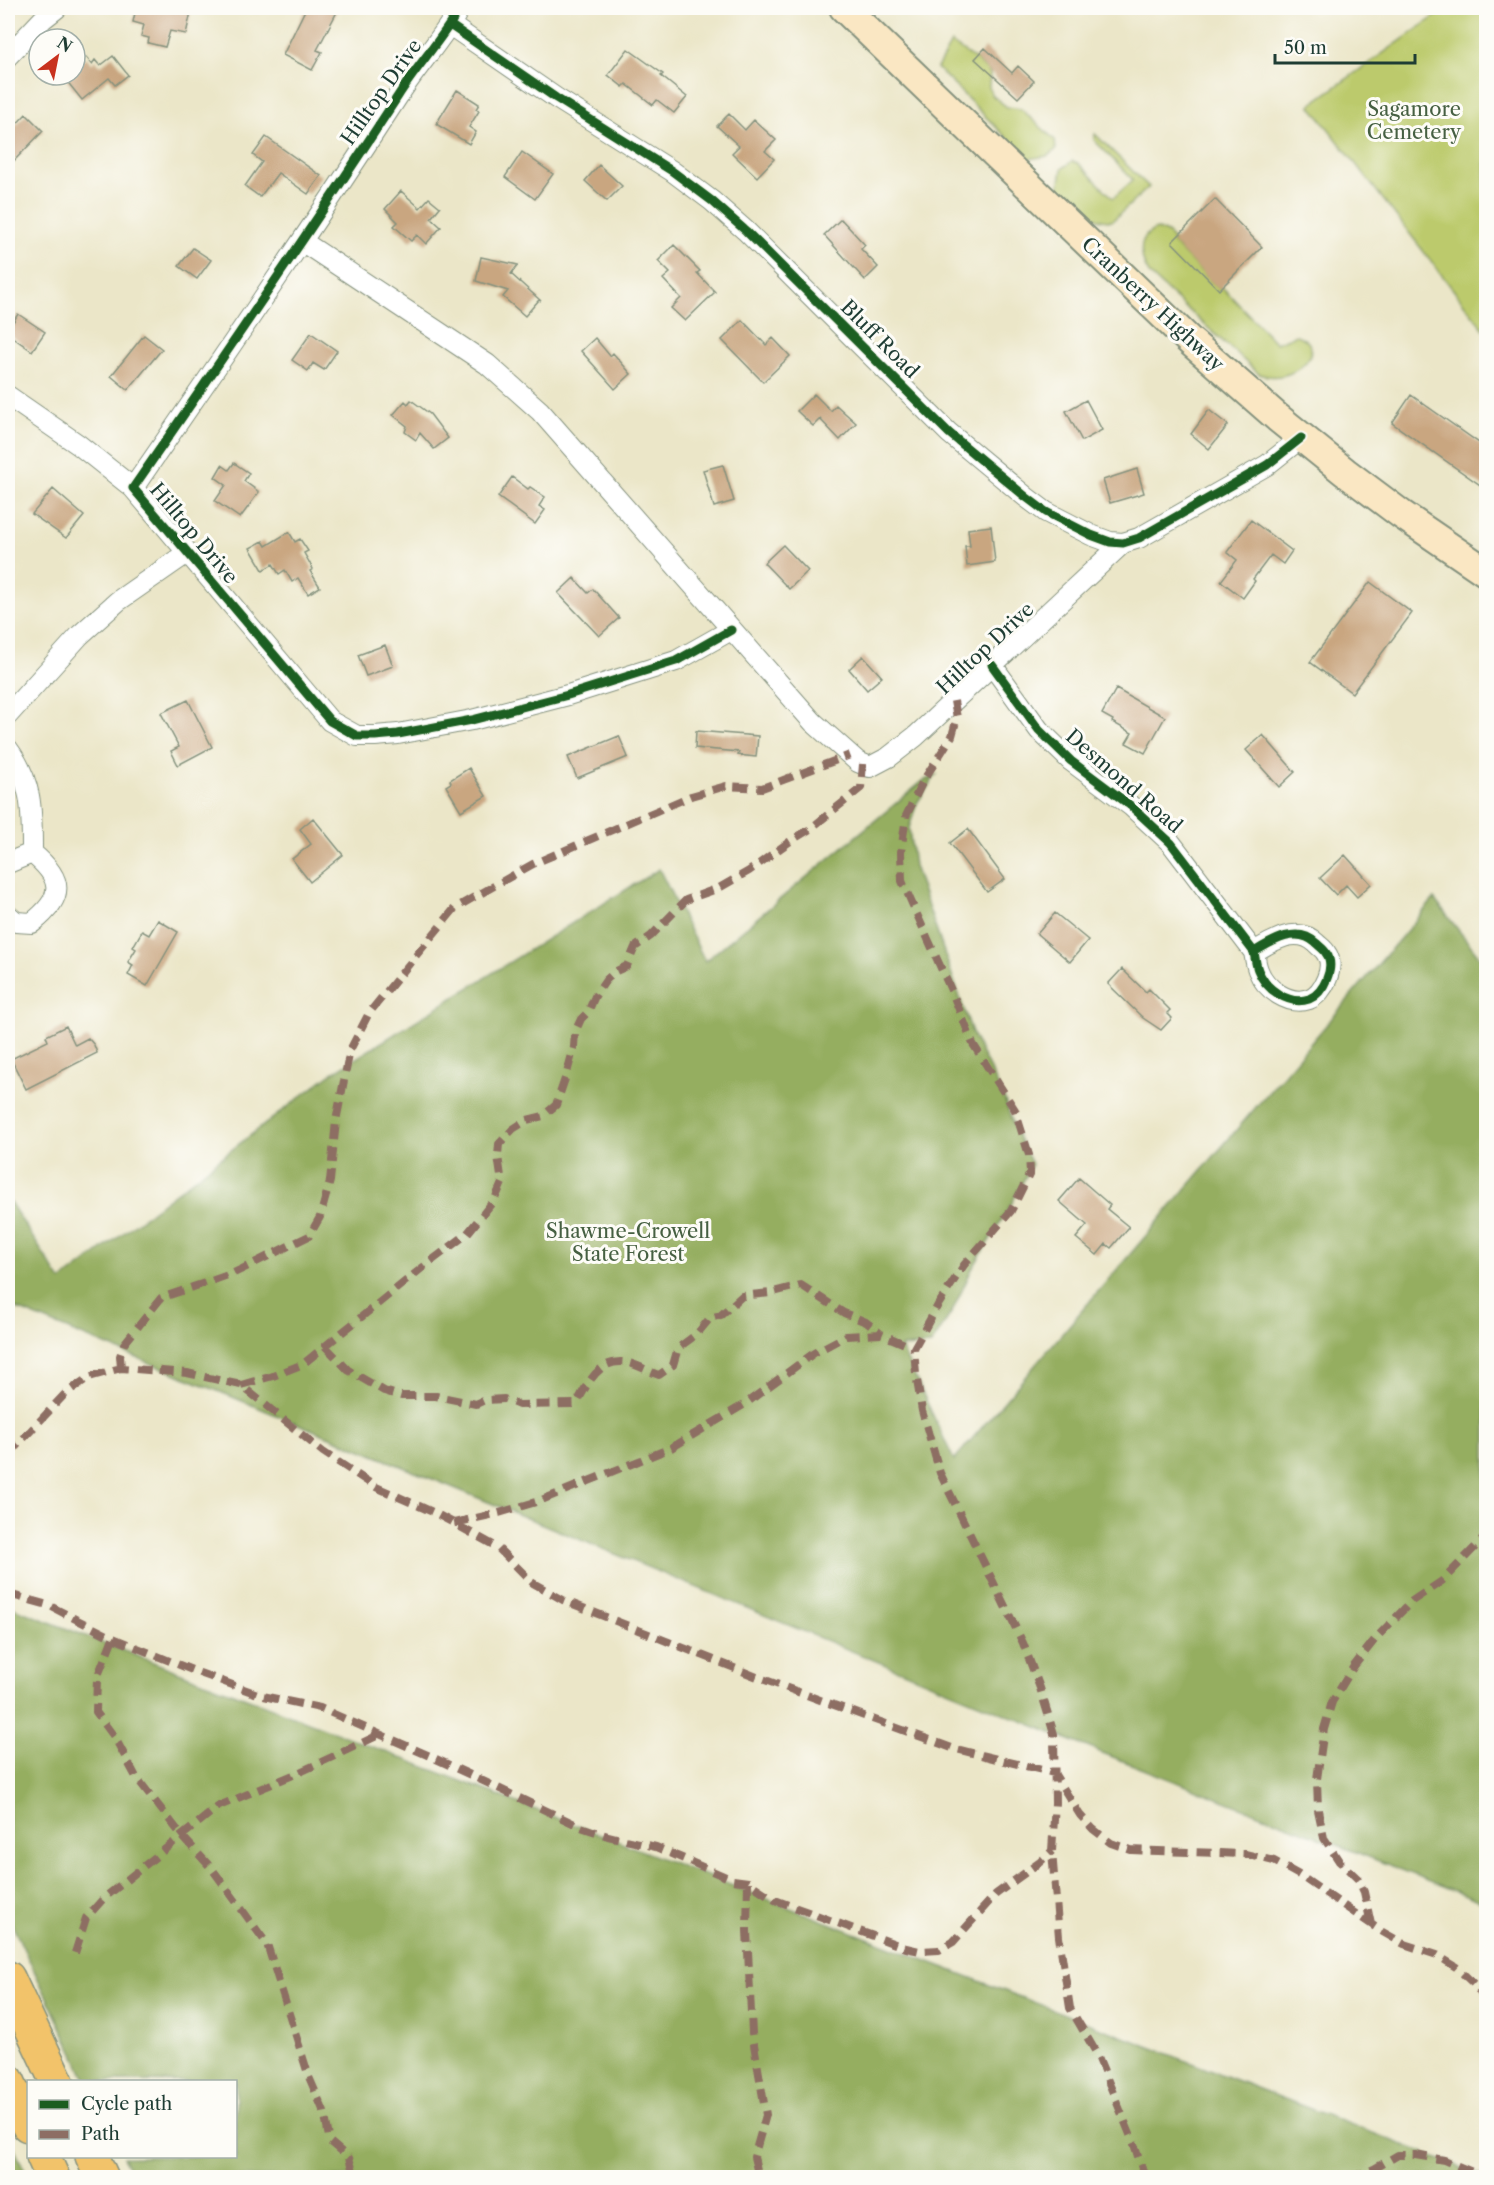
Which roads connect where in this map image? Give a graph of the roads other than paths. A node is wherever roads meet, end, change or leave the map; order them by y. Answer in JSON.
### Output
{"nodes":[{"id":1,"x":57,"y":8,"type":"edge"},
{"id":2,"x":460,"y":8,"type":"edge"},
{"id":3,"x":844,"y":8,"type":"edge"},
{"id":4,"x":450,"y":25,"type":"junction"},
{"id":5,"x":8,"y":56,"type":"edge"},
{"id":6,"x":303,"y":242,"type":"junction"},
{"id":7,"x":8,"y":396,"type":"edge"},
{"id":8,"x":1301,"y":438,"type":"junction"},
{"id":9,"x":134,"y":488,"type":"junction"},
{"id":10,"x":1123,"y":543,"type":"junction"},
{"id":11,"x":187,"y":553,"type":"junction"},
{"id":12,"x":1486,"y":572,"type":"edge"},
{"id":13,"x":731,"y":630,"type":"junction"},
{"id":14,"x":992,"y":665,"type":"junction"},
{"id":15,"x":8,"y":715,"type":"edge"},
{"id":16,"x":8,"y":748,"type":"edge"},
{"id":17,"x":32,"y":853,"type":"junction"},
{"id":18,"x":8,"y":863,"type":"edge"},
{"id":19,"x":8,"y":915,"type":"edge"},
{"id":20,"x":1254,"y":952,"type":"dead end"},
{"id":21,"x":8,"y":1978,"type":"edge"},
{"id":22,"x":56,"y":2080,"type":"edge"},
{"id":23,"x":8,"y":2081,"type":"edge"},
{"id":24,"x":27,"y":2123,"type":"edge"},
{"id":25,"x":43,"y":2158,"type":"edge"},
{"id":26,"x":92,"y":2158,"type":"edge"},
{"id":27,"x":53,"y":2178,"type":"edge"},
{"id":28,"x":102,"y":2178,"type":"edge"}],
"edges":[{"from":1,"to":5,"type":"street"},
{"from":2,"to":4,"type":"street","name":"Hilltop Drive"},
{"from":3,"to":8,"type":"main road","name":"Cranberry Highway"},
{"from":4,"to":6,"type":"street","name":"Hilltop Drive"},
{"from":4,"to":10,"type":"street","name":"Bluff Road"},
{"from":6,"to":9,"type":"street","name":"Hilltop Drive"},
{"from":6,"to":13,"type":"street","name":"Hilltop Drive"},
{"from":7,"to":9,"type":"street"},
{"from":8,"to":10,"type":"street"},
{"from":8,"to":12,"type":"main road","name":"Cranberry Highway"},
{"from":9,"to":11,"type":"street","name":"Hilltop Drive"},
{"from":10,"to":14,"type":"street","name":"Hilltop Drive"},
{"from":11,"to":13,"type":"street","name":"Hilltop Drive"},
{"from":11,"to":15,"type":"street"},
{"from":13,"to":14,"type":"street","name":"Hilltop Drive"},
{"from":14,"to":20,"type":"street","name":"Desmond Road"},
{"from":16,"to":17,"type":"street"},
{"from":17,"to":18,"type":"street"},
{"from":17,"to":19,"type":"street"},
{"from":21,"to":22,"type":"highway"},
{"from":23,"to":24,"type":"highway"},
{"from":25,"to":27,"type":"highway"},
{"from":26,"to":28,"type":"highway"}]}
